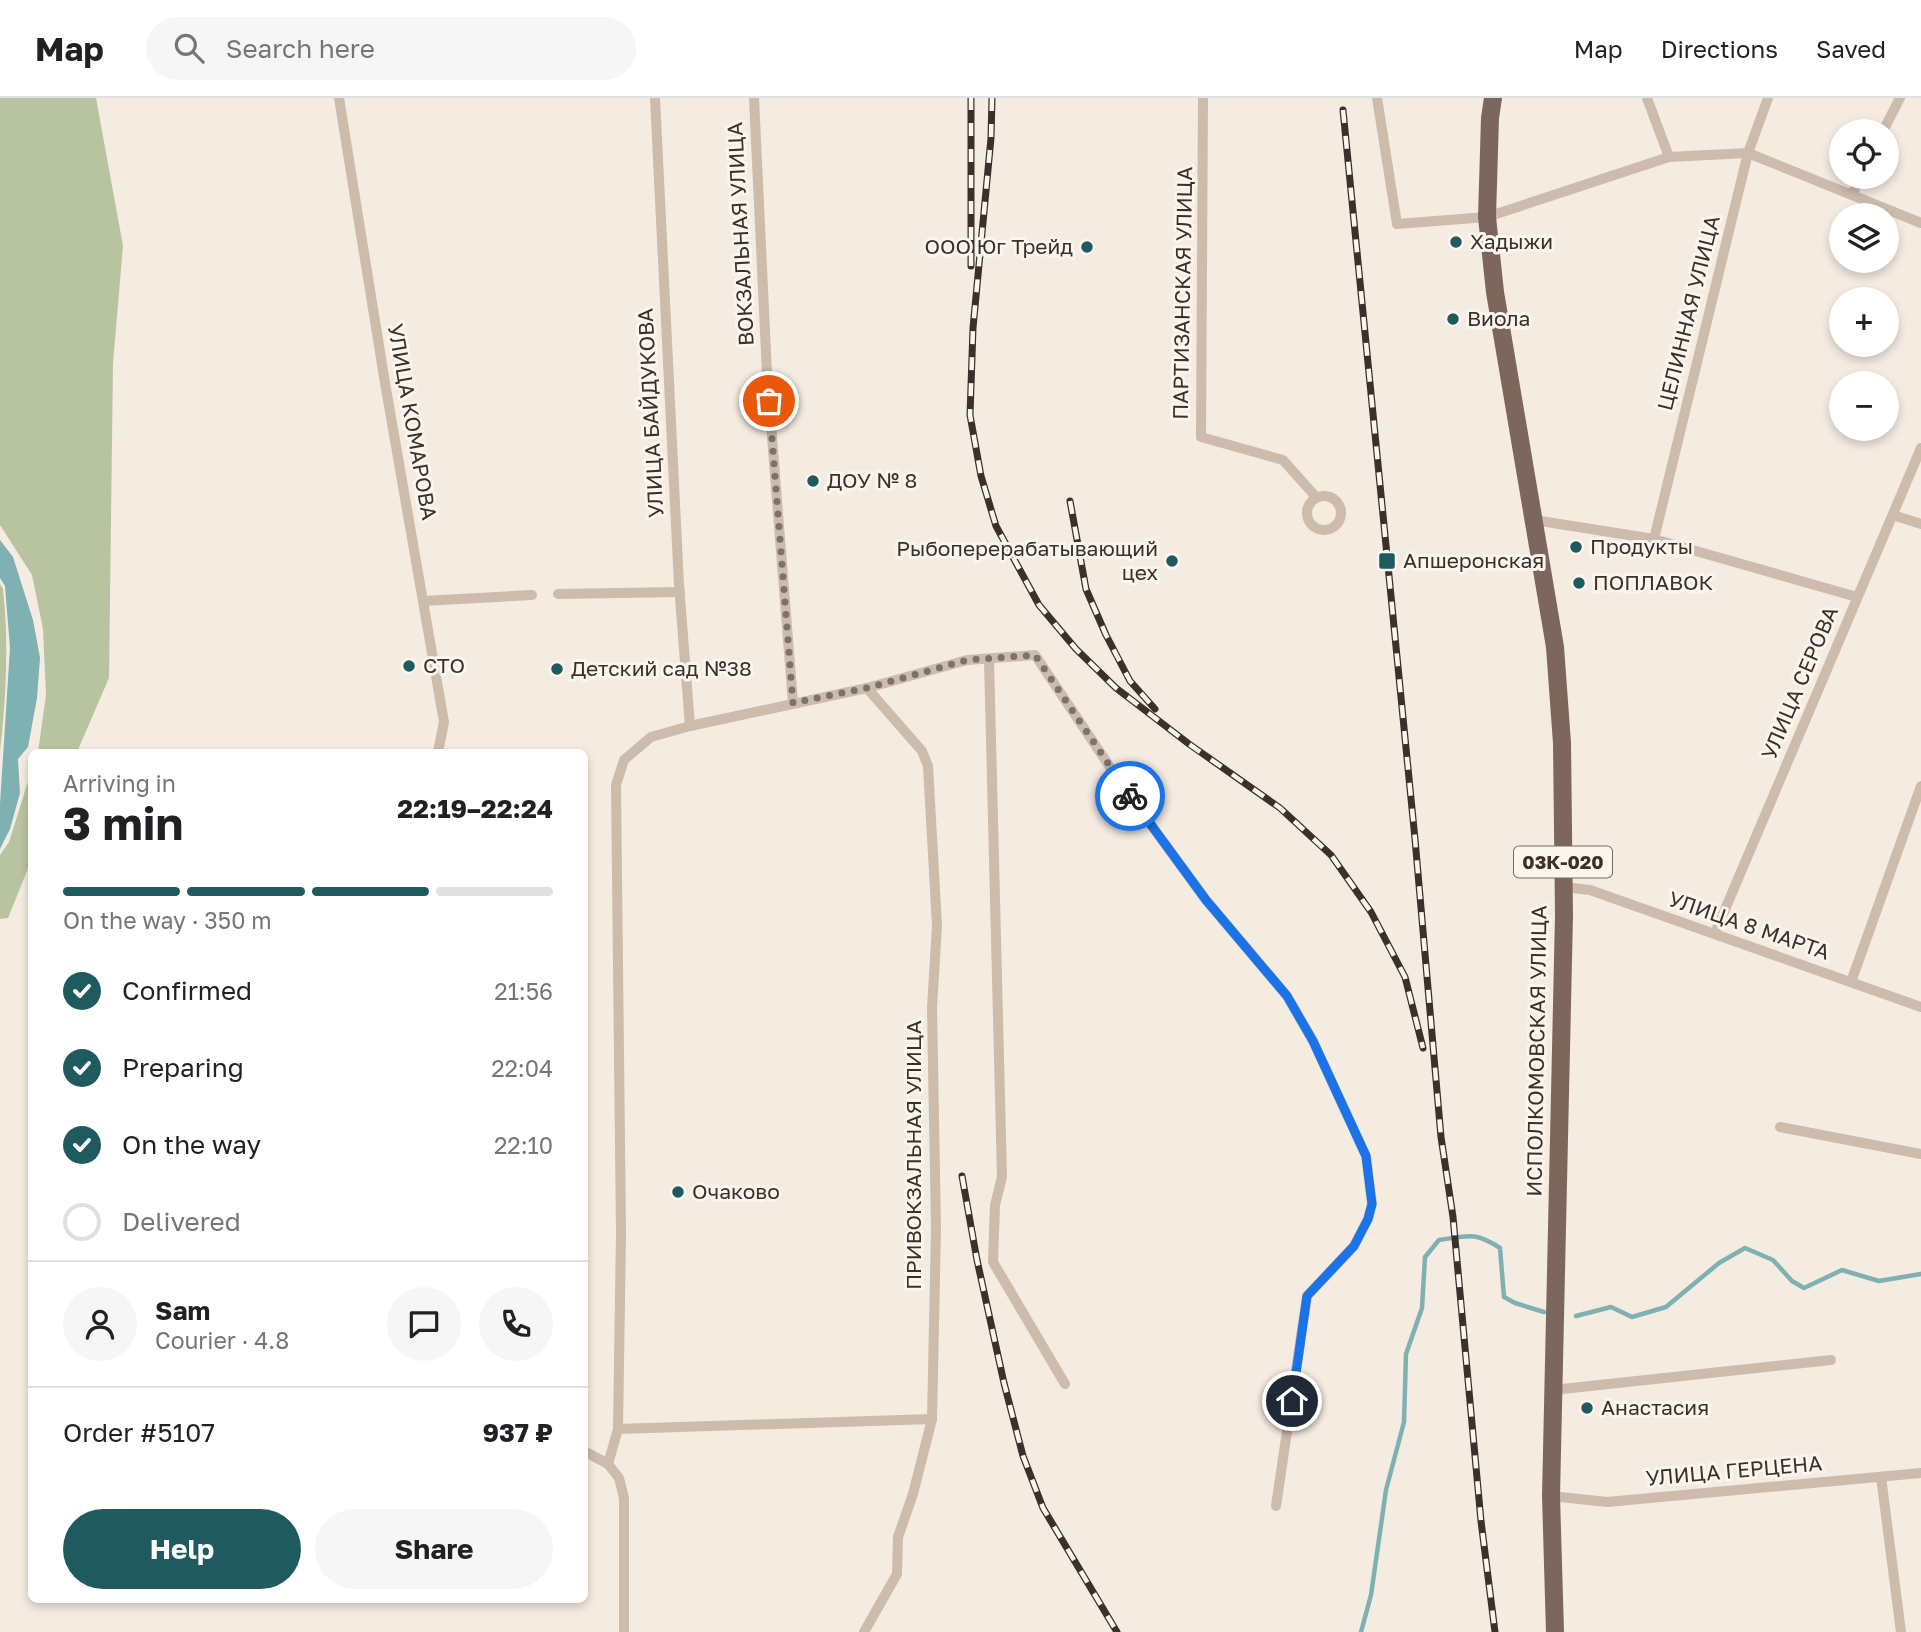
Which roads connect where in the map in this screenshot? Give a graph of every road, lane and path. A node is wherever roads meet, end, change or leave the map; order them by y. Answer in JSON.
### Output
{"nodes":[{"id":1,"x":340,"y":98,"type":"edge"},
{"id":2,"x":655,"y":98,"type":"edge"},
{"id":3,"x":754,"y":98,"type":"edge"},
{"id":4,"x":1203,"y":98,"type":"edge"},
{"id":5,"x":1377,"y":98,"type":"edge"},
{"id":6,"x":1493,"y":98,"type":"edge"},
{"id":7,"x":1647,"y":98,"type":"edge"},
{"id":8,"x":1768,"y":98,"type":"edge"},
{"id":9,"x":1900,"y":98,"type":"edge"},
{"id":10,"x":1889,"y":119,"type":"edge"},
{"id":11,"x":1748,"y":153,"type":"junction"},
{"id":12,"x":1669,"y":157,"type":"junction"},
{"id":13,"x":1855,"y":189,"type":"edge"},
{"id":14,"x":1852,"y":194,"type":"junction"},
{"id":15,"x":1488,"y":217,"type":"junction"},
{"id":16,"x":1921,"y":223,"type":"edge"},
{"id":17,"x":1921,"y":448,"type":"edge"},
{"id":18,"x":1316,"y":497,"type":"dead end"},
{"id":19,"x":1893,"y":515,"type":"junction"},
{"id":20,"x":1534,"y":520,"type":"junction"},
{"id":21,"x":1921,"y":524,"type":"edge"},
{"id":22,"x":1654,"y":539,"type":"junction"},
{"id":23,"x":680,"y":592,"type":"junction"},
{"id":24,"x":558,"y":594,"type":"dead end"},
{"id":25,"x":533,"y":595,"type":"dead end"},
{"id":26,"x":1857,"y":597,"type":"junction"},
{"id":27,"x":423,"y":601,"type":"junction"},
{"id":28,"x":989,"y":660,"type":"junction"},
{"id":29,"x":867,"y":688,"type":"junction"},
{"id":30,"x":793,"y":703,"type":"junction"},
{"id":31,"x":690,"y":726,"type":"junction"},
{"id":32,"x":439,"y":749,"type":"edge"},
{"id":33,"x":1921,"y":786,"type":"edge"},
{"id":34,"x":1564,"y":887,"type":"junction"},
{"id":35,"x":1715,"y":933,"type":"junction"},
{"id":36,"x":1851,"y":982,"type":"junction"},
{"id":37,"x":1921,"y":1007,"type":"edge"},
{"id":38,"x":1780,"y":1127,"type":"dead end"},
{"id":39,"x":1921,"y":1154,"type":"edge"},
{"id":40,"x":1831,"y":1360,"type":"dead end"},
{"id":41,"x":1065,"y":1384,"type":"dead end"},
{"id":42,"x":1553,"y":1390,"type":"junction"},
{"id":43,"x":932,"y":1419,"type":"junction"},
{"id":44,"x":618,"y":1429,"type":"junction"},
{"id":45,"x":588,"y":1453,"type":"edge"},
{"id":46,"x":608,"y":1464,"type":"junction"},
{"id":47,"x":1921,"y":1473,"type":"edge"},
{"id":48,"x":1881,"y":1477,"type":"junction"},
{"id":49,"x":1551,"y":1496,"type":"junction"},
{"id":50,"x":1276,"y":1506,"type":"dead end"},
{"id":51,"x":624,"y":1632,"type":"edge"},
{"id":52,"x":864,"y":1632,"type":"edge"},
{"id":53,"x":1555,"y":1632,"type":"edge"},
{"id":54,"x":1901,"y":1632,"type":"edge"}],
"edges":[{"from":1,"to":27,"type":"street","name":"УЛИЦА КОМАРОВА"},
{"from":2,"to":23,"type":"street","name":"УЛИЦА БАЙДУКОВА"},
{"from":3,"to":30,"type":"street","name":"ВОКЗАЛЬНАЯ УЛИЦА"},
{"from":4,"to":18,"type":"street","name":"ПАРТИЗАНСКАЯ УЛИЦА"},
{"from":5,"to":15,"type":"street"},
{"from":6,"to":15,"type":"main road","name":"ИСПОЛКОМОВСКАЯ УЛИЦА","number":"03К-020"},
{"from":7,"to":12,"type":"street"},
{"from":8,"to":11,"type":"street","name":"ЦЕЛИННАЯ УЛИЦА"},
{"from":9,"to":10,"type":"street"},
{"from":11,"to":12,"type":"street"},
{"from":11,"to":14,"type":"street"},
{"from":11,"to":22,"type":"street","name":"ЦЕЛИННАЯ УЛИЦА"},
{"from":12,"to":15,"type":"street"},
{"from":13,"to":14,"type":"street"},
{"from":14,"to":16,"type":"street"},
{"from":15,"to":20,"type":"main road","name":"ИСПОЛКОМОВСКАЯ УЛИЦА","number":"03К-020"},
{"from":17,"to":19,"type":"street","name":"УЛИЦА СЕРОВА"},
{"from":19,"to":21,"type":"street"},
{"from":19,"to":26,"type":"street","name":"УЛИЦА СЕРОВА"},
{"from":20,"to":22,"type":"street"},
{"from":20,"to":34,"type":"main road","name":"ИСПОЛКОМОВСКАЯ УЛИЦА","number":"03К-020"},
{"from":22,"to":26,"type":"street"},
{"from":23,"to":24,"type":"street"},
{"from":23,"to":31,"type":"street","name":"УЛИЦА БАЙДУКОВА"},
{"from":25,"to":27,"type":"street"},
{"from":26,"to":35,"type":"street","name":"УЛИЦА СЕРОВА"},
{"from":27,"to":32,"type":"street","name":"УЛИЦА КОМАРОВА"},
{"from":28,"to":29,"type":"street"},
{"from":28,"to":41,"type":"street"},
{"from":28,"to":50,"type":"street"},
{"from":29,"to":30,"type":"street"},
{"from":29,"to":43,"type":"street","name":"ПРИВОКЗАЛЬНАЯ УЛИЦА"},
{"from":30,"to":31,"type":"street"},
{"from":31,"to":44,"type":"street"},
{"from":33,"to":36,"type":"street"},
{"from":34,"to":35,"type":"street","name":"УЛИЦА 8 МАРТА"},
{"from":34,"to":42,"type":"main road","name":"ИСПОЛКОМОВСКАЯ УЛИЦА","number":"03К-020"},
{"from":35,"to":36,"type":"street","name":"УЛИЦА 8 МАРТА"},
{"from":36,"to":37,"type":"street","name":"УЛИЦА 8 МАРТА"},
{"from":38,"to":39,"type":"street"},
{"from":40,"to":42,"type":"street"},
{"from":42,"to":49,"type":"main road","name":"ИСПОЛКОМОВСКАЯ УЛИЦА","number":"03К-020"},
{"from":43,"to":44,"type":"street"},
{"from":43,"to":52,"type":"street","name":"ПРИВОКЗАЛЬНАЯ УЛИЦА"},
{"from":44,"to":46,"type":"street"},
{"from":45,"to":46,"type":"street"},
{"from":46,"to":51,"type":"street"},
{"from":47,"to":48,"type":"street","name":"УЛИЦА ГЕРЦЕНА"},
{"from":48,"to":49,"type":"street","name":"УЛИЦА ГЕРЦЕНА"},
{"from":48,"to":54,"type":"street"},
{"from":49,"to":53,"type":"main road","name":"ИСПОЛКОМОВСКАЯ УЛИЦА","number":"03К-020"}]}
